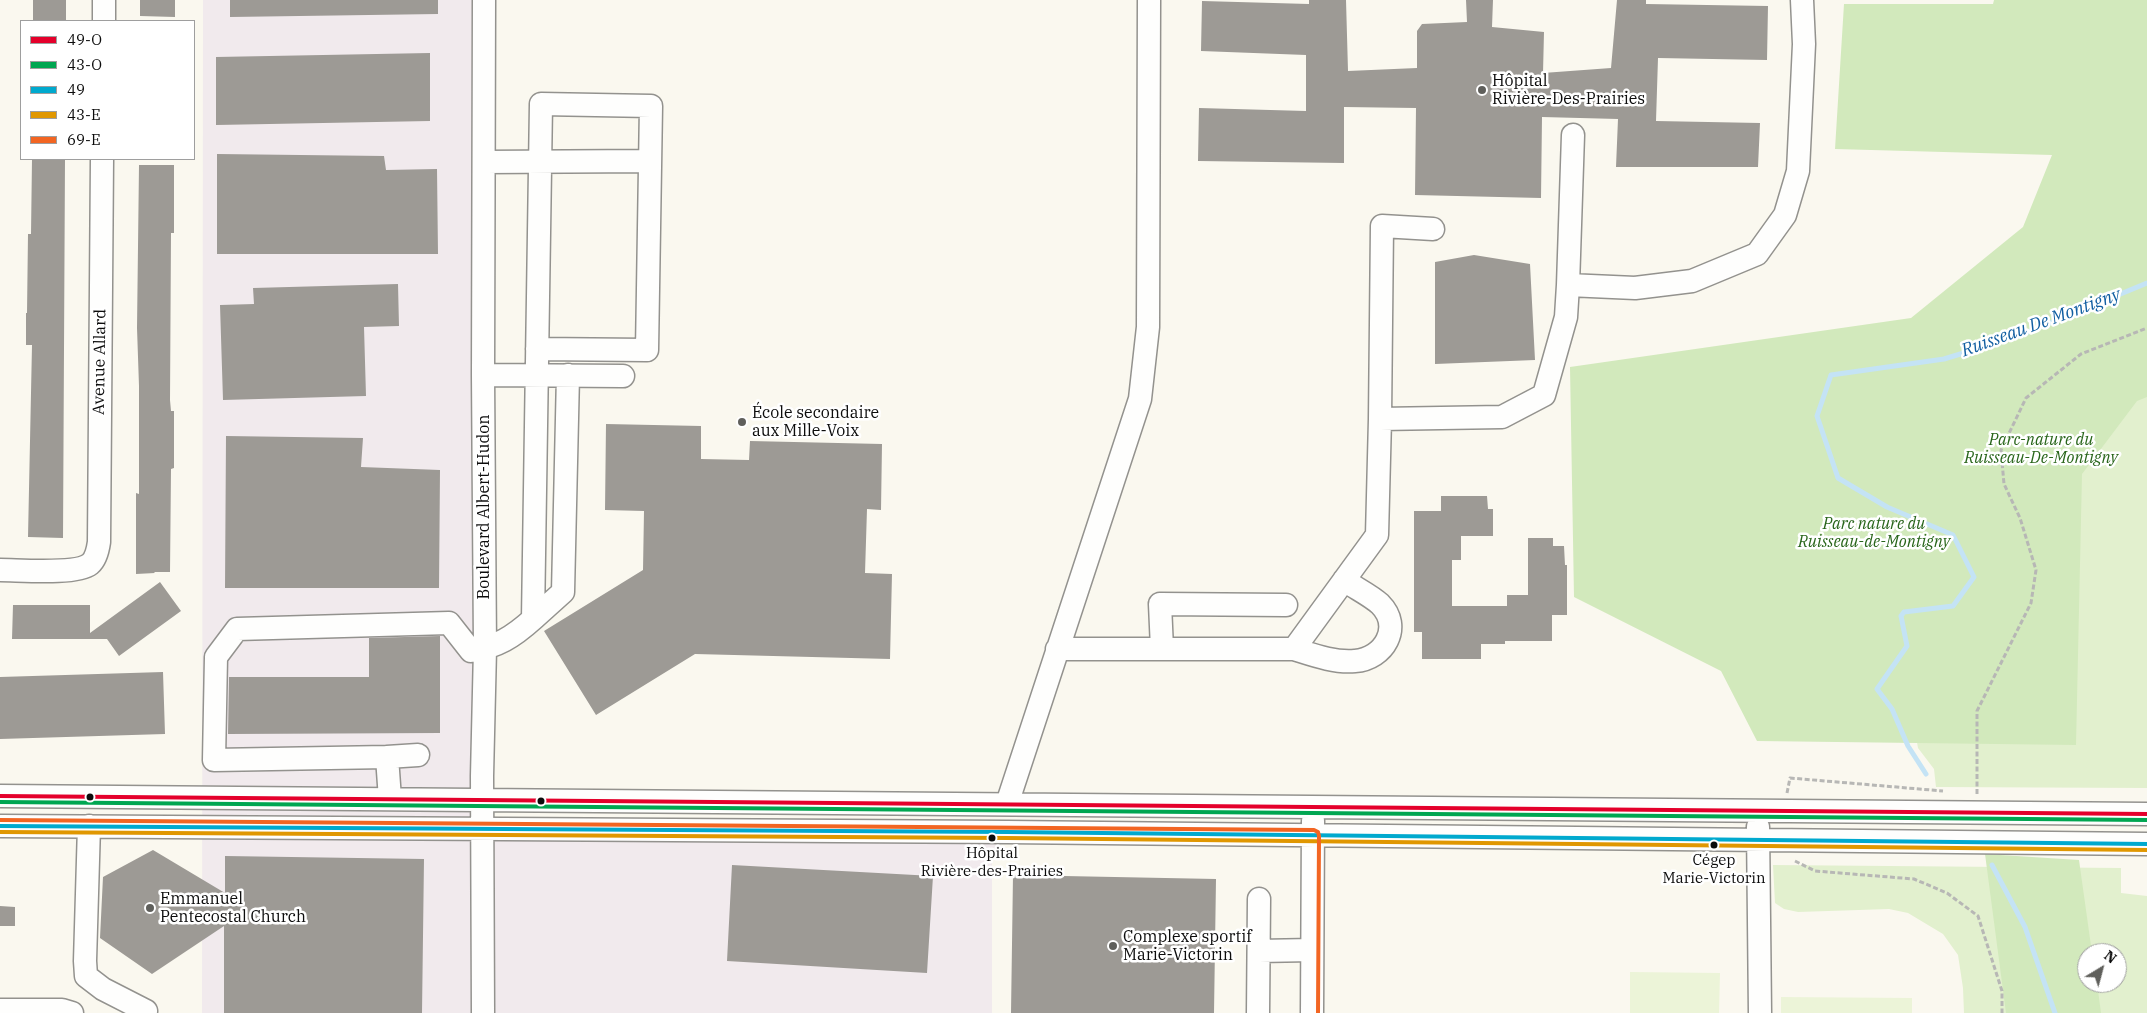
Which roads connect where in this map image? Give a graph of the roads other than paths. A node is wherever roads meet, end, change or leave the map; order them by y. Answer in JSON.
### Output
{"nodes":[{"id":1,"x":104,"y":0,"type":"edge"},
{"id":2,"x":484,"y":0,"type":"edge"},
{"id":3,"x":1149,"y":0,"type":"edge"},
{"id":4,"x":1802,"y":0,"type":"edge"},
{"id":5,"x":104,"y":20,"type":"edge"},
{"id":6,"x":1573,"y":135,"type":"dead end"},
{"id":7,"x":102,"y":160,"type":"edge"},
{"id":8,"x":540,"y":161,"type":"junction"},
{"id":9,"x":650,"y":161,"type":"junction"},
{"id":10,"x":484,"y":162,"type":"junction"},
{"id":11,"x":1433,"y":229,"type":"dead end"},
{"id":12,"x":1568,"y":285,"type":"junction"},
{"id":13,"x":538,"y":349,"type":"junction"},
{"id":14,"x":483,"y":375,"type":"junction"},
{"id":15,"x":538,"y":375,"type":"junction"},
{"id":16,"x":568,"y":375,"type":"junction"},
{"id":17,"x":623,"y":376,"type":"dead end"},
{"id":18,"x":1380,"y":419,"type":"junction"},
{"id":19,"x":0,"y":570,"type":"edge"},
{"id":20,"x":1344,"y":580,"type":"junction"},
{"id":21,"x":1286,"y":605,"type":"dead end"},
{"id":22,"x":533,"y":619,"type":"junction"},
{"id":23,"x":485,"y":649,"type":"junction"},
{"id":24,"x":1057,"y":649,"type":"junction"},
{"id":25,"x":1162,"y":649,"type":"junction"},
{"id":26,"x":1294,"y":649,"type":"junction"},
{"id":27,"x":418,"y":755,"type":"dead end"},
{"id":28,"x":387,"y":758,"type":"junction"},
{"id":29,"x":222,"y":760,"type":"junction"},
{"id":30,"x":0,"y":796,"type":"edge"},
{"id":31,"x":224,"y":798,"type":"junction"},
{"id":32,"x":390,"y":799,"type":"junction"},
{"id":33,"x":482,"y":800,"type":"junction"},
{"id":34,"x":1031,"y":803,"type":"junction"},
{"id":35,"x":952,"y":804,"type":"junction"},
{"id":36,"x":1007,"y":804,"type":"junction"},
{"id":37,"x":885,"y":805,"type":"junction"},
{"id":38,"x":1313,"y":808,"type":"junction"},
{"id":39,"x":1758,"y":812,"type":"junction"},
{"id":40,"x":2147,"y":814,"type":"edge"},
{"id":41,"x":0,"y":826,"type":"edge"},
{"id":42,"x":89,"y":826,"type":"junction"},
{"id":43,"x":225,"y":827,"type":"junction"},
{"id":44,"x":482,"y":829,"type":"junction"},
{"id":45,"x":885,"y":832,"type":"junction"},
{"id":46,"x":951,"y":833,"type":"junction"},
{"id":47,"x":1030,"y":833,"type":"junction"},
{"id":48,"x":1313,"y":836,"type":"junction"},
{"id":49,"x":1757,"y":840,"type":"junction"},
{"id":50,"x":2147,"y":844,"type":"edge"},
{"id":51,"x":1259,"y":898,"type":"dead end"},
{"id":52,"x":1312,"y":950,"type":"junction"},
{"id":53,"x":1259,"y":951,"type":"junction"},
{"id":54,"x":0,"y":1010,"type":"edge"},
{"id":55,"x":146,"y":1011,"type":"dead end"},
{"id":56,"x":72,"y":1013,"type":"edge"},
{"id":57,"x":483,"y":1013,"type":"edge"},
{"id":58,"x":1258,"y":1013,"type":"edge"},
{"id":59,"x":1312,"y":1013,"type":"edge"},
{"id":60,"x":1760,"y":1013,"type":"edge"}],
"edges":[{"from":1,"to":5,"type":"street"},
{"from":2,"to":10,"type":"street","name":"Boulevard Albert-Hudon"},
{"from":3,"to":24,"type":"street"},
{"from":4,"to":12,"type":"street"},
{"from":6,"to":12,"type":"street"},
{"from":7,"to":19,"type":"street","name":"Avenue Allard"},
{"from":8,"to":9,"type":"street"},
{"from":8,"to":9,"type":"street"},
{"from":8,"to":10,"type":"street"},
{"from":8,"to":13,"type":"street"},
{"from":9,"to":13,"type":"street"},
{"from":10,"to":14,"type":"street","name":"Boulevard Albert-Hudon"},
{"from":11,"to":18,"type":"street"},
{"from":12,"to":18,"type":"street"},
{"from":13,"to":15,"type":"street"},
{"from":14,"to":15,"type":"street"},
{"from":14,"to":23,"type":"street","name":"Boulevard Albert-Hudon"},
{"from":15,"to":16,"type":"street"},
{"from":15,"to":22,"type":"street"},
{"from":16,"to":17,"type":"street"},
{"from":16,"to":22,"type":"street"},
{"from":18,"to":20,"type":"street"},
{"from":20,"to":26,"type":"street"},
{"from":20,"to":26,"type":"street"},
{"from":21,"to":25,"type":"street"},
{"from":22,"to":23,"type":"street"},
{"from":23,"to":29,"type":"street"},
{"from":23,"to":33,"type":"street","name":"Boulevard Albert-Hudon"},
{"from":24,"to":25,"type":"street"},
{"from":24,"to":36,"type":"street"},
{"from":25,"to":26,"type":"street"},
{"from":27,"to":28,"type":"street"},
{"from":28,"to":29,"type":"street"},
{"from":28,"to":32,"type":"street"},
{"from":29,"to":31,"type":"street"},
{"from":30,"to":31,"type":"street"},
{"from":31,"to":32,"type":"street"},
{"from":31,"to":43,"type":"street"},
{"from":32,"to":33,"type":"street"},
{"from":33,"to":37,"type":"street"},
{"from":33,"to":44,"type":"street","name":"Boulevard Albert-Hudon"},
{"from":34,"to":36,"type":"street"},
{"from":34,"to":38,"type":"street"},
{"from":34,"to":47,"type":"street"},
{"from":35,"to":36,"type":"street"},
{"from":35,"to":37,"type":"street"},
{"from":35,"to":46,"type":"street"},
{"from":37,"to":45,"type":"street"},
{"from":38,"to":39,"type":"street"},
{"from":38,"to":48,"type":"street"},
{"from":39,"to":40,"type":"street"},
{"from":39,"to":49,"type":"street"},
{"from":41,"to":42,"type":"street"},
{"from":42,"to":43,"type":"street"},
{"from":42,"to":55,"type":"street"},
{"from":43,"to":44,"type":"street"},
{"from":44,"to":45,"type":"street"},
{"from":44,"to":57,"type":"street","name":"Boulevard Albert-Hudon"},
{"from":45,"to":46,"type":"street"},
{"from":46,"to":47,"type":"street"},
{"from":47,"to":48,"type":"street"},
{"from":48,"to":49,"type":"street"},
{"from":48,"to":52,"type":"street"},
{"from":49,"to":50,"type":"street"},
{"from":49,"to":60,"type":"street"},
{"from":51,"to":53,"type":"street"},
{"from":52,"to":53,"type":"street"},
{"from":52,"to":59,"type":"street"},
{"from":53,"to":58,"type":"street"},
{"from":54,"to":56,"type":"street"}]}
